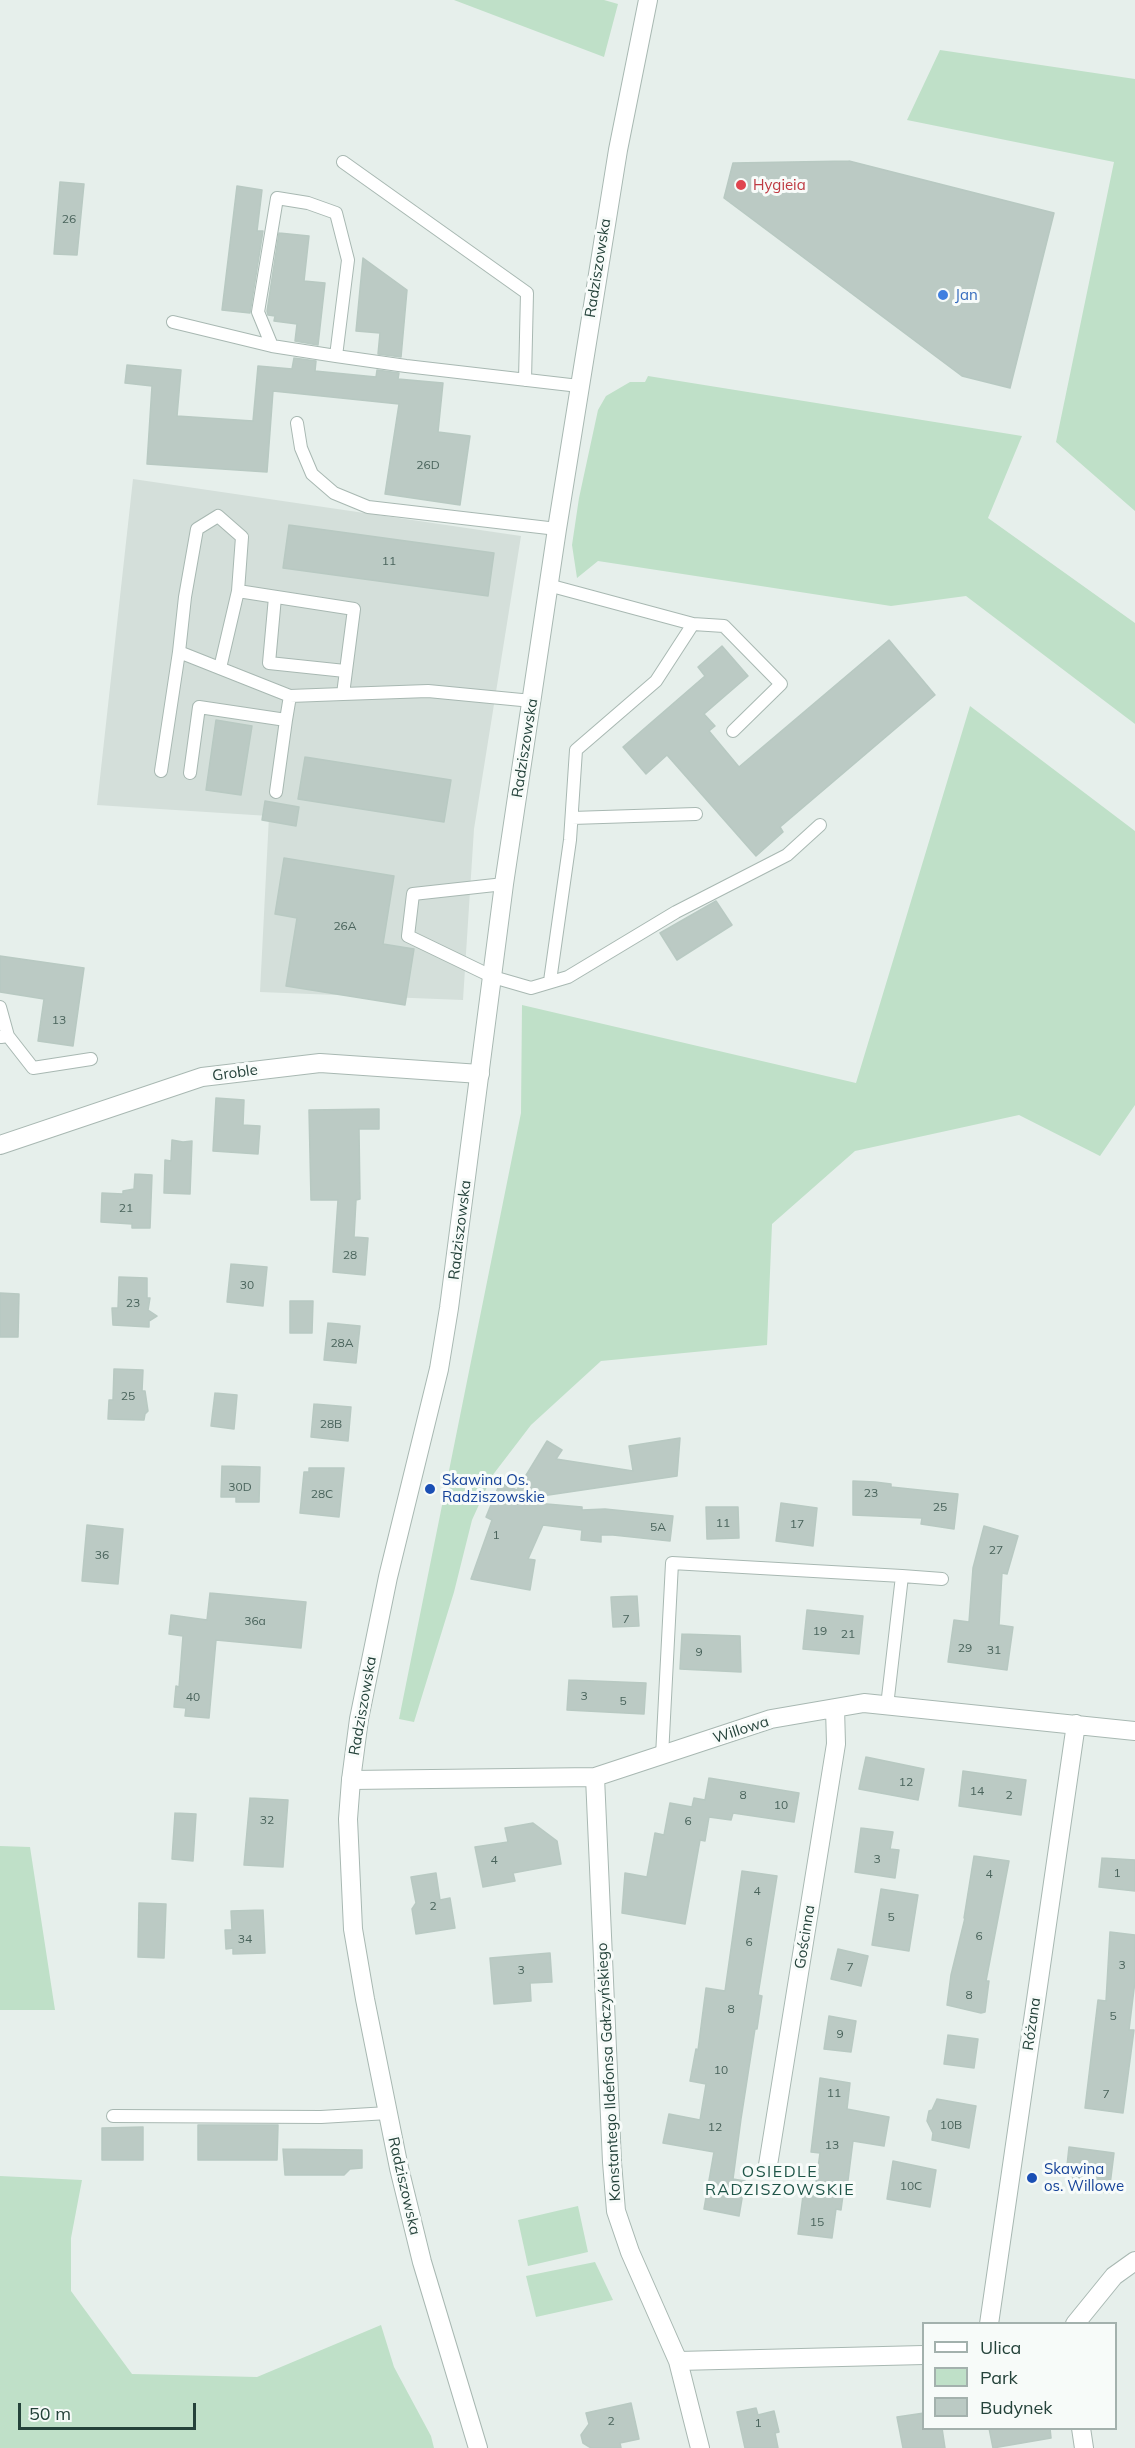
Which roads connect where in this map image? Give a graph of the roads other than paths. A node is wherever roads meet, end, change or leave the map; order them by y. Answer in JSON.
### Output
{"nodes":[{"id":1,"x":648,"y":0,"type":"edge"},
{"id":2,"x":343,"y":162,"type":"dead end"},
{"id":3,"x":173,"y":322,"type":"dead end"},
{"id":4,"x":272,"y":346,"type":"junction"},
{"id":5,"x":336,"y":356,"type":"junction"},
{"id":6,"x":525,"y":380,"type":"junction"},
{"id":7,"x":579,"y":386,"type":"junction"},
{"id":8,"x":297,"y":423,"type":"dead end"},
{"id":9,"x":557,"y":529,"type":"junction"},
{"id":10,"x":548,"y":585,"type":"junction"},
{"id":11,"x":238,"y":591,"type":"junction"},
{"id":12,"x":275,"y":597,"type":"junction"},
{"id":13,"x":693,"y":624,"type":"junction"},
{"id":14,"x":179,"y":652,"type":"junction"},
{"id":15,"x":220,"y":668,"type":"junction"},
{"id":16,"x":345,"y":671,"type":"junction"},
{"id":17,"x":342,"y":694,"type":"junction"},
{"id":18,"x":290,"y":696,"type":"junction"},
{"id":19,"x":532,"y":701,"type":"junction"},
{"id":20,"x":286,"y":720,"type":"junction"},
{"id":21,"x":733,"y":731,"type":"dead end"},
{"id":22,"x":161,"y":771,"type":"dead end"},
{"id":23,"x":190,"y":773,"type":"dead end"},
{"id":24,"x":276,"y":792,"type":"dead end"},
{"id":25,"x":696,"y":813,"type":"dead end"},
{"id":26,"x":572,"y":818,"type":"junction"},
{"id":27,"x":820,"y":825,"type":"dead end"},
{"id":28,"x":504,"y":884,"type":"junction"},
{"id":29,"x":493,"y":977,"type":"junction"},
{"id":30,"x":550,"y":981,"type":"junction"},
{"id":31,"x":0,"y":1007,"type":"edge"},
{"id":32,"x":4,"y":1037,"type":"edge"},
{"id":33,"x":91,"y":1059,"type":"dead end"},
{"id":34,"x":480,"y":1074,"type":"junction"},
{"id":35,"x":0,"y":1145,"type":"edge"},
{"id":36,"x":902,"y":1576,"type":"junction"},
{"id":37,"x":942,"y":1579,"type":"dead end"},
{"id":38,"x":887,"y":1706,"type":"junction"},
{"id":39,"x":835,"y":1708,"type":"junction"},
{"id":40,"x":1076,"y":1724,"type":"junction"},
{"id":41,"x":1135,"y":1731,"type":"edge"},
{"id":42,"x":662,"y":1756,"type":"junction"},
{"id":43,"x":595,"y":1777,"type":"junction"},
{"id":44,"x":351,"y":1780,"type":"junction"},
{"id":45,"x":388,"y":2113,"type":"junction"},
{"id":46,"x":113,"y":2116,"type":"dead end"},
{"id":47,"x":768,"y":2165,"type":"dead end"},
{"id":48,"x":1135,"y":2261,"type":"edge"},
{"id":49,"x":989,"y":2322,"type":"edge"},
{"id":50,"x":1077,"y":2322,"type":"edge"},
{"id":51,"x":922,"y":2355,"type":"edge"},
{"id":52,"x":678,"y":2361,"type":"junction"},
{"id":53,"x":478,"y":2448,"type":"edge"},
{"id":54,"x":700,"y":2448,"type":"edge"}],
"edges":[{"from":1,"to":7,"type":"street","name":"Radziszowska"},
{"from":2,"to":6,"type":"lane"},
{"from":3,"to":4,"type":"lane"},
{"from":4,"to":5,"type":"lane"},
{"from":4,"to":5,"type":"lane"},
{"from":5,"to":6,"type":"lane"},
{"from":6,"to":7,"type":"lane"},
{"from":7,"to":9,"type":"street","name":"Radziszowska"},
{"from":8,"to":9,"type":"lane"},
{"from":9,"to":10,"type":"street","name":"Radziszowska"},
{"from":10,"to":13,"type":"lane"},
{"from":10,"to":19,"type":"street","name":"Radziszowska"},
{"from":11,"to":12,"type":"lane"},
{"from":11,"to":14,"type":"lane"},
{"from":11,"to":15,"type":"lane"},
{"from":12,"to":16,"type":"lane"},
{"from":12,"to":16,"type":"lane"},
{"from":13,"to":21,"type":"lane"},
{"from":13,"to":26,"type":"lane"},
{"from":14,"to":15,"type":"lane"},
{"from":14,"to":22,"type":"lane"},
{"from":15,"to":18,"type":"lane"},
{"from":16,"to":17,"type":"lane"},
{"from":17,"to":18,"type":"lane"},
{"from":17,"to":19,"type":"lane"},
{"from":18,"to":20,"type":"lane"},
{"from":19,"to":28,"type":"street","name":"Radziszowska"},
{"from":20,"to":23,"type":"lane"},
{"from":20,"to":24,"type":"lane"},
{"from":25,"to":26,"type":"lane"},
{"from":26,"to":30,"type":"lane"},
{"from":27,"to":30,"type":"lane"},
{"from":28,"to":29,"type":"street","name":"Radziszowska"},
{"from":28,"to":29,"type":"lane"},
{"from":29,"to":30,"type":"lane"},
{"from":29,"to":34,"type":"street","name":"Radziszowska"},
{"from":31,"to":32,"type":"lane"},
{"from":32,"to":33,"type":"lane"},
{"from":34,"to":35,"type":"street","name":"Groble"},
{"from":34,"to":44,"type":"street","name":"Radziszowska"},
{"from":36,"to":37,"type":"lane"},
{"from":36,"to":38,"type":"lane"},
{"from":36,"to":42,"type":"lane"},
{"from":38,"to":39,"type":"street","name":"Willowa"},
{"from":38,"to":40,"type":"street","name":"Willowa"},
{"from":39,"to":42,"type":"street","name":"Willowa"},
{"from":39,"to":47,"type":"street","name":"Gościnna"},
{"from":40,"to":41,"type":"street","name":"Willowa"},
{"from":40,"to":49,"type":"street","name":"Różana"},
{"from":42,"to":43,"type":"street","name":"Willowa"},
{"from":43,"to":44,"type":"street","name":"Willowa"},
{"from":43,"to":52,"type":"street","name":"Konstantego Ildefonsa Gałczyńskiego"},
{"from":44,"to":45,"type":"street","name":"Radziszowska"},
{"from":45,"to":46,"type":"lane"},
{"from":45,"to":53,"type":"street","name":"Radziszowska"},
{"from":48,"to":50,"type":"street"},
{"from":51,"to":52,"type":"street"},
{"from":52,"to":54,"type":"street","name":"Konstantego Ildefonsa Gałczyńskiego"}]}
